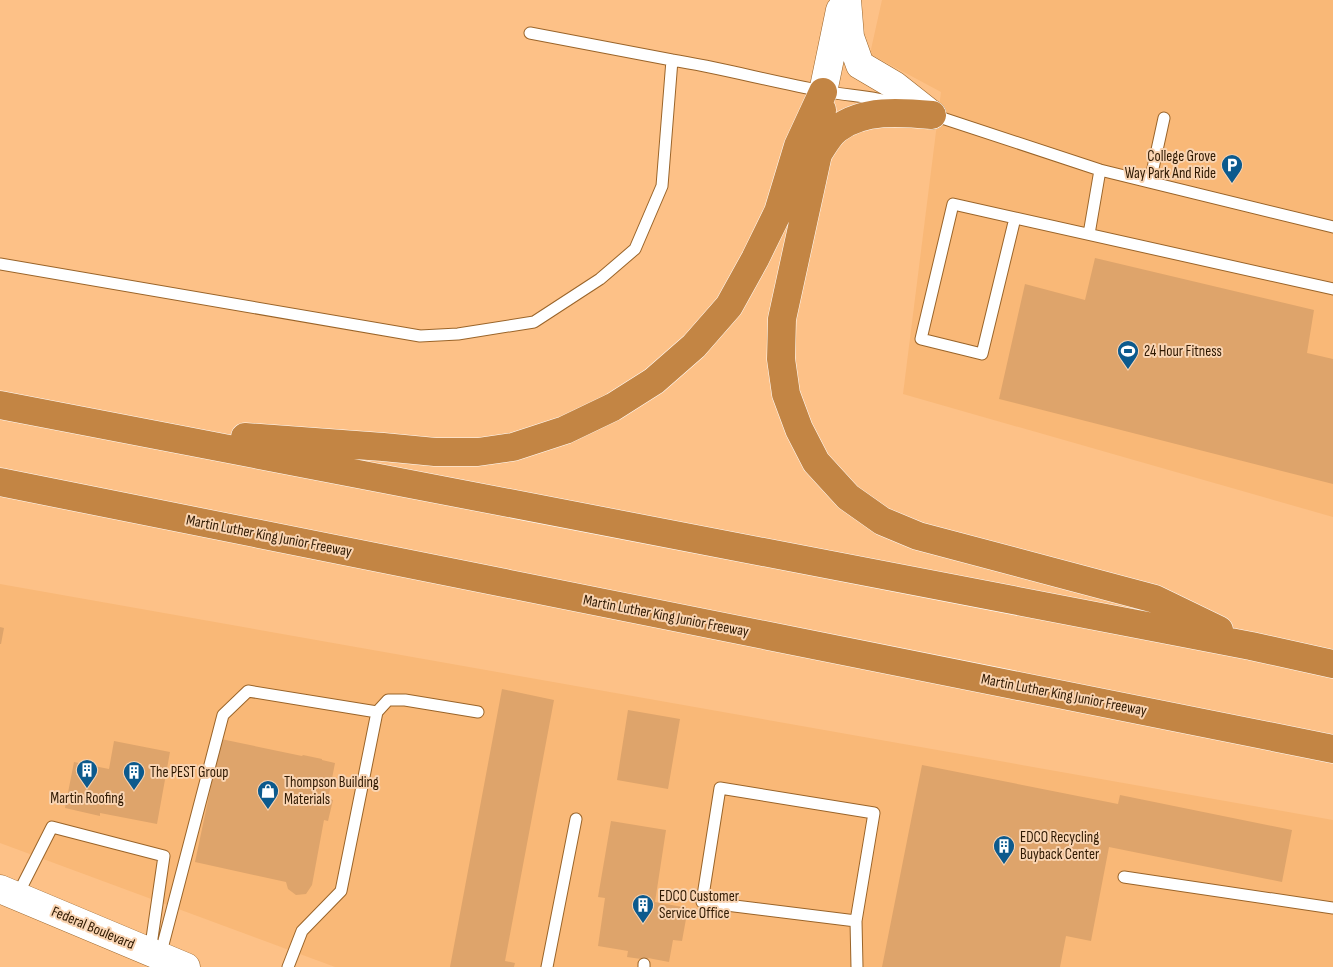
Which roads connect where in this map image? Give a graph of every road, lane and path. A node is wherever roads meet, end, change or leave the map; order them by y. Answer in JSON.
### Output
{"nodes":[{"id":1,"x":842,"y":0,"type":"edge"},
{"id":2,"x":847,"y":0,"type":"edge"},
{"id":3,"x":530,"y":33,"type":"dead end"},
{"id":4,"x":672,"y":60,"type":"junction"},
{"id":5,"x":823,"y":92,"type":"junction"},
{"id":6,"x":932,"y":115,"type":"junction"},
{"id":7,"x":1164,"y":118,"type":"dead end"},
{"id":8,"x":818,"y":154,"type":"junction"},
{"id":9,"x":1100,"y":170,"type":"junction"},
{"id":10,"x":1150,"y":182,"type":"junction"},
{"id":11,"x":1015,"y":218,"type":"junction"},
{"id":12,"x":1333,"y":227,"type":"edge"},
{"id":13,"x":1089,"y":234,"type":"junction"},
{"id":14,"x":0,"y":264,"type":"edge"},
{"id":15,"x":1333,"y":290,"type":"edge"},
{"id":16,"x":0,"y":405,"type":"edge"},
{"id":17,"x":116,"y":427,"type":"junction"},
{"id":18,"x":0,"y":482,"type":"edge"},
{"id":19,"x":1251,"y":646,"type":"junction"},
{"id":20,"x":1333,"y":664,"type":"edge"},
{"id":21,"x":377,"y":712,"type":"junction"},
{"id":22,"x":478,"y":712,"type":"dead end"},
{"id":23,"x":1333,"y":750,"type":"edge"},
{"id":24,"x":576,"y":819,"type":"dead end"},
{"id":25,"x":1124,"y":877,"type":"dead end"},
{"id":26,"x":9,"y":892,"type":"edge"},
{"id":27,"x":1333,"y":908,"type":"edge"},
{"id":28,"x":856,"y":922,"type":"junction"},
{"id":29,"x":155,"y":954,"type":"junction"},
{"id":30,"x":186,"y":967,"type":"edge"},
{"id":31,"x":288,"y":967,"type":"edge"},
{"id":32,"x":547,"y":967,"type":"edge"},
{"id":33,"x":857,"y":967,"type":"edge"}],
"edges":[{"from":1,"to":5,"type":"main road"},
{"from":2,"to":6,"type":"main road"},
{"from":3,"to":4,"type":"lane"},
{"from":4,"to":5,"type":"lane"},
{"from":4,"to":14,"type":"lane"},
{"from":5,"to":6,"type":"lane"},
{"from":5,"to":8,"type":"highway"},
{"from":5,"to":17,"type":"highway"},
{"from":6,"to":8,"type":"highway"},
{"from":6,"to":9,"type":"lane"},
{"from":7,"to":10,"type":"lane"},
{"from":8,"to":19,"type":"highway"},
{"from":9,"to":10,"type":"lane"},
{"from":9,"to":13,"type":"lane"},
{"from":10,"to":12,"type":"lane"},
{"from":11,"to":11,"type":"lane"},
{"from":11,"to":13,"type":"lane"},
{"from":13,"to":15,"type":"lane"},
{"from":16,"to":17,"type":"highway"},
{"from":17,"to":19,"type":"highway"},
{"from":18,"to":23,"type":"highway","name":"Martin Luther King Junior Freeway"},
{"from":19,"to":20,"type":"highway"},
{"from":21,"to":22,"type":"lane"},
{"from":21,"to":29,"type":"lane"},
{"from":21,"to":31,"type":"lane"},
{"from":24,"to":32,"type":"lane"},
{"from":25,"to":27,"type":"lane"},
{"from":26,"to":29,"type":"main road","name":"Federal Boulevard"},
{"from":26,"to":29,"type":"lane"},
{"from":28,"to":28,"type":"lane"},
{"from":28,"to":33,"type":"lane"},
{"from":29,"to":30,"type":"main road","name":"Federal Boulevard"}]}
